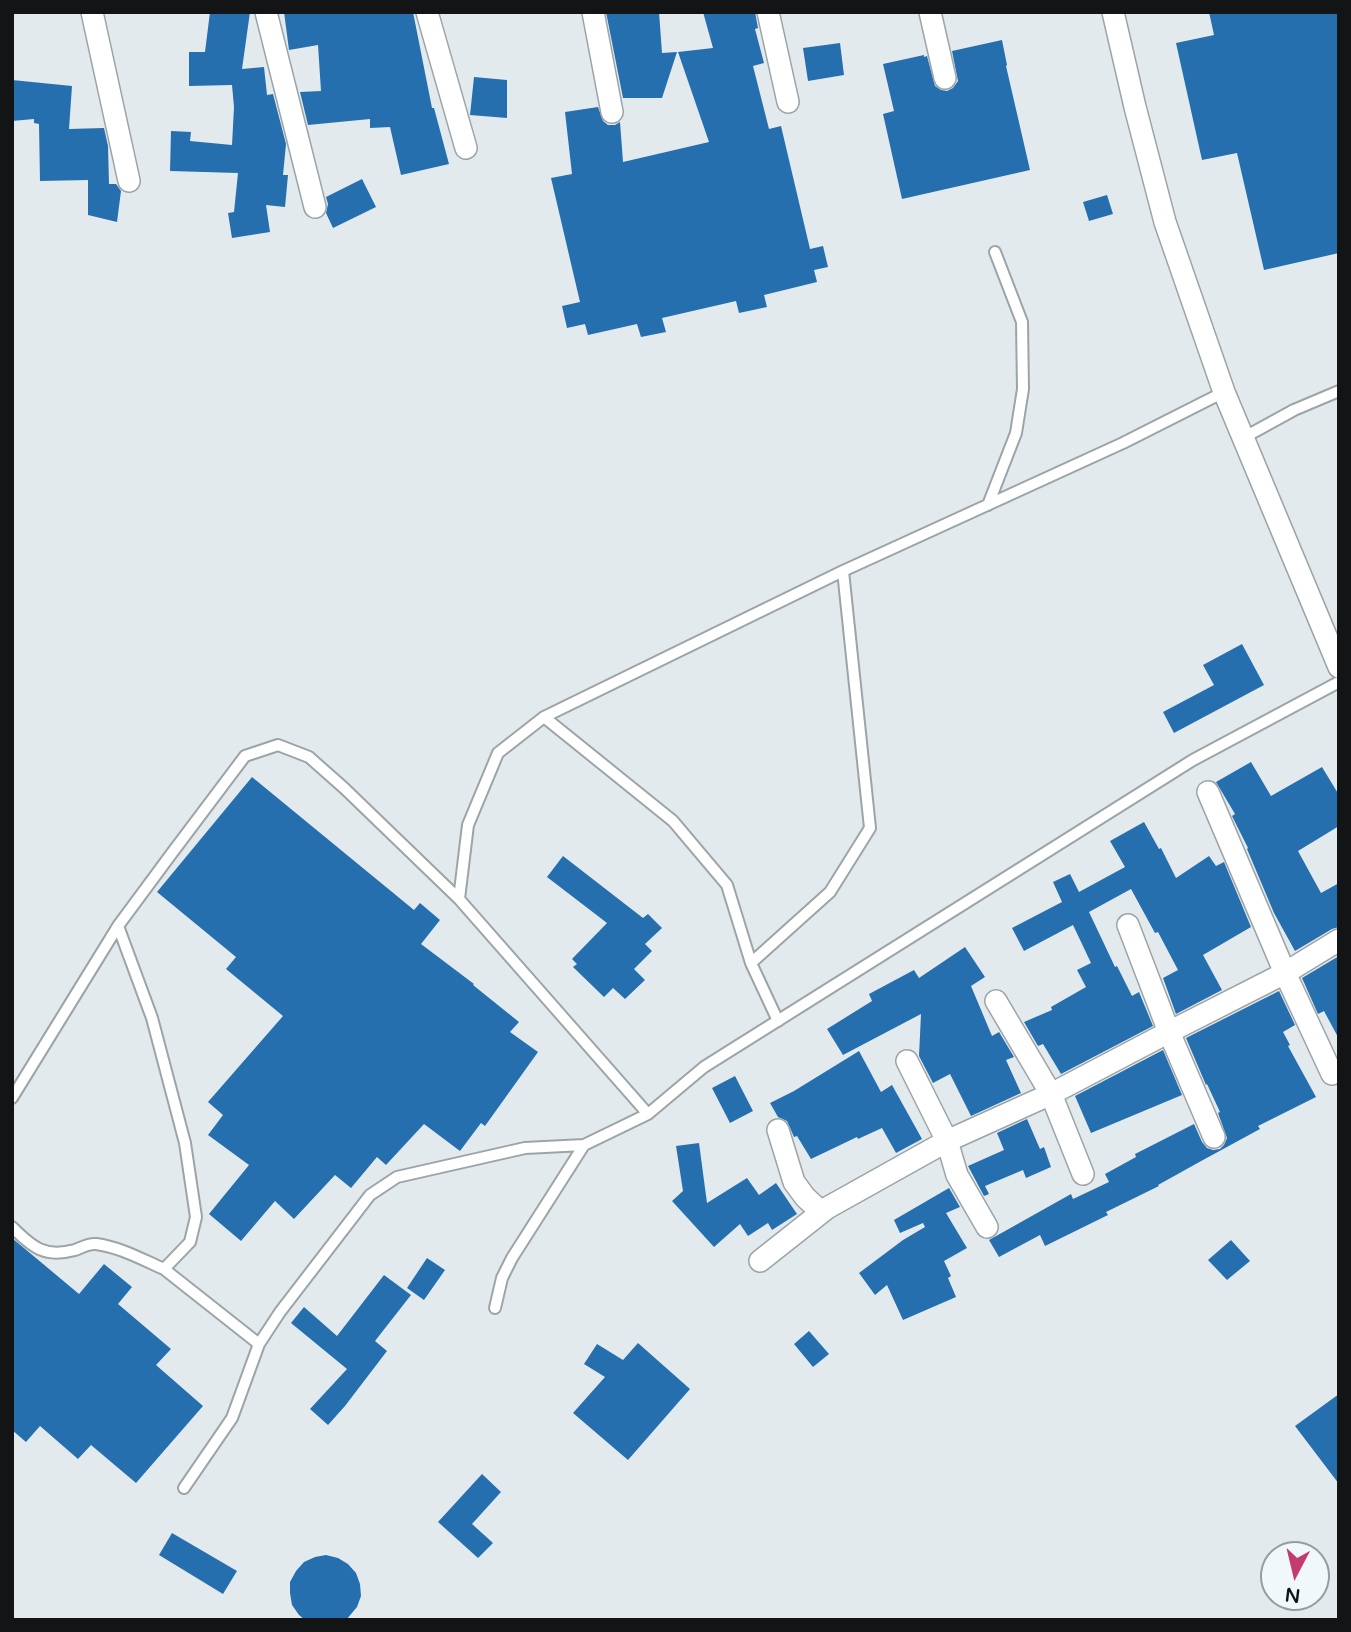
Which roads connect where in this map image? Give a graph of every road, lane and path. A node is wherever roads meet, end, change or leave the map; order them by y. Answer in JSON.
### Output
{"nodes":[{"id":1,"x":92,"y":12,"type":"edge"},
{"id":2,"x":266,"y":12,"type":"edge"},
{"id":3,"x":427,"y":12,"type":"edge"},
{"id":4,"x":593,"y":12,"type":"edge"},
{"id":5,"x":768,"y":12,"type":"edge"},
{"id":6,"x":930,"y":12,"type":"edge"},
{"id":7,"x":1113,"y":12,"type":"edge"},
{"id":8,"x":945,"y":78,"type":"dead end"},
{"id":9,"x":788,"y":102,"type":"dead end"},
{"id":10,"x":612,"y":112,"type":"dead end"},
{"id":11,"x":466,"y":148,"type":"dead end"},
{"id":12,"x":129,"y":181,"type":"dead end"},
{"id":13,"x":315,"y":207,"type":"dead end"},
{"id":14,"x":995,"y":252,"type":"dead end"},
{"id":15,"x":1339,"y":391,"type":"edge"},
{"id":16,"x":1224,"y":392,"type":"junction"},
{"id":17,"x":1243,"y":438,"type":"junction"},
{"id":18,"x":988,"y":505,"type":"junction"},
{"id":19,"x":843,"y":571,"type":"junction"},
{"id":20,"x":1339,"y":667,"type":"edge"},
{"id":21,"x":1339,"y":682,"type":"edge"},
{"id":22,"x":544,"y":717,"type":"junction"},
{"id":23,"x":1208,"y":792,"type":"dead end"},
{"id":24,"x":459,"y":899,"type":"junction"},
{"id":25,"x":1128,"y":925,"type":"dead end"},
{"id":26,"x":118,"y":926,"type":"junction"},
{"id":27,"x":1339,"y":940,"type":"edge"},
{"id":28,"x":751,"y":963,"type":"junction"},
{"id":29,"x":1285,"y":973,"type":"junction"},
{"id":30,"x":996,"y":1001,"type":"dead end"},
{"id":31,"x":778,"y":1021,"type":"junction"},
{"id":32,"x":1169,"y":1032,"type":"junction"},
{"id":33,"x":907,"y":1061,"type":"dead end"},
{"id":34,"x":1332,"y":1074,"type":"dead end"},
{"id":35,"x":1051,"y":1094,"type":"junction"},
{"id":36,"x":12,"y":1098,"type":"edge"},
{"id":37,"x":648,"y":1114,"type":"junction"},
{"id":38,"x":779,"y":1130,"type":"dead end"},
{"id":39,"x":1214,"y":1137,"type":"dead end"},
{"id":40,"x":947,"y":1142,"type":"junction"},
{"id":41,"x":584,"y":1145,"type":"junction"},
{"id":42,"x":1083,"y":1174,"type":"dead end"},
{"id":43,"x":821,"y":1212,"type":"junction"},
{"id":44,"x":12,"y":1227,"type":"edge"},
{"id":45,"x":988,"y":1227,"type":"dead end"},
{"id":46,"x":760,"y":1261,"type":"dead end"},
{"id":47,"x":164,"y":1269,"type":"junction"},
{"id":48,"x":495,"y":1308,"type":"dead end"},
{"id":49,"x":259,"y":1344,"type":"junction"},
{"id":50,"x":184,"y":1488,"type":"dead end"}],
"edges":[{"from":1,"to":12,"type":"street"},
{"from":2,"to":13,"type":"street"},
{"from":3,"to":11,"type":"street"},
{"from":4,"to":10,"type":"street"},
{"from":5,"to":9,"type":"street"},
{"from":6,"to":8,"type":"street"},
{"from":7,"to":16,"type":"street"},
{"from":14,"to":18,"type":"lane"},
{"from":15,"to":17,"type":"lane"},
{"from":16,"to":17,"type":"street"},
{"from":16,"to":18,"type":"lane"},
{"from":17,"to":20,"type":"street"},
{"from":18,"to":19,"type":"lane"},
{"from":19,"to":22,"type":"lane"},
{"from":19,"to":28,"type":"lane"},
{"from":21,"to":31,"type":"lane"},
{"from":22,"to":24,"type":"lane"},
{"from":22,"to":28,"type":"lane"},
{"from":23,"to":29,"type":"street"},
{"from":24,"to":26,"type":"lane"},
{"from":24,"to":37,"type":"lane"},
{"from":25,"to":32,"type":"street"},
{"from":26,"to":36,"type":"lane"},
{"from":26,"to":47,"type":"lane"},
{"from":27,"to":29,"type":"street"},
{"from":28,"to":31,"type":"lane"},
{"from":29,"to":32,"type":"street"},
{"from":29,"to":34,"type":"street"},
{"from":30,"to":35,"type":"street"},
{"from":31,"to":37,"type":"lane"},
{"from":32,"to":35,"type":"street"},
{"from":32,"to":39,"type":"street"},
{"from":33,"to":40,"type":"street"},
{"from":35,"to":40,"type":"street"},
{"from":35,"to":42,"type":"street"},
{"from":37,"to":41,"type":"lane"},
{"from":38,"to":43,"type":"street"},
{"from":40,"to":43,"type":"street"},
{"from":40,"to":45,"type":"street"},
{"from":41,"to":48,"type":"lane"},
{"from":41,"to":49,"type":"lane"},
{"from":43,"to":46,"type":"street"},
{"from":44,"to":47,"type":"lane"},
{"from":47,"to":49,"type":"lane"},
{"from":49,"to":50,"type":"lane"}]}
